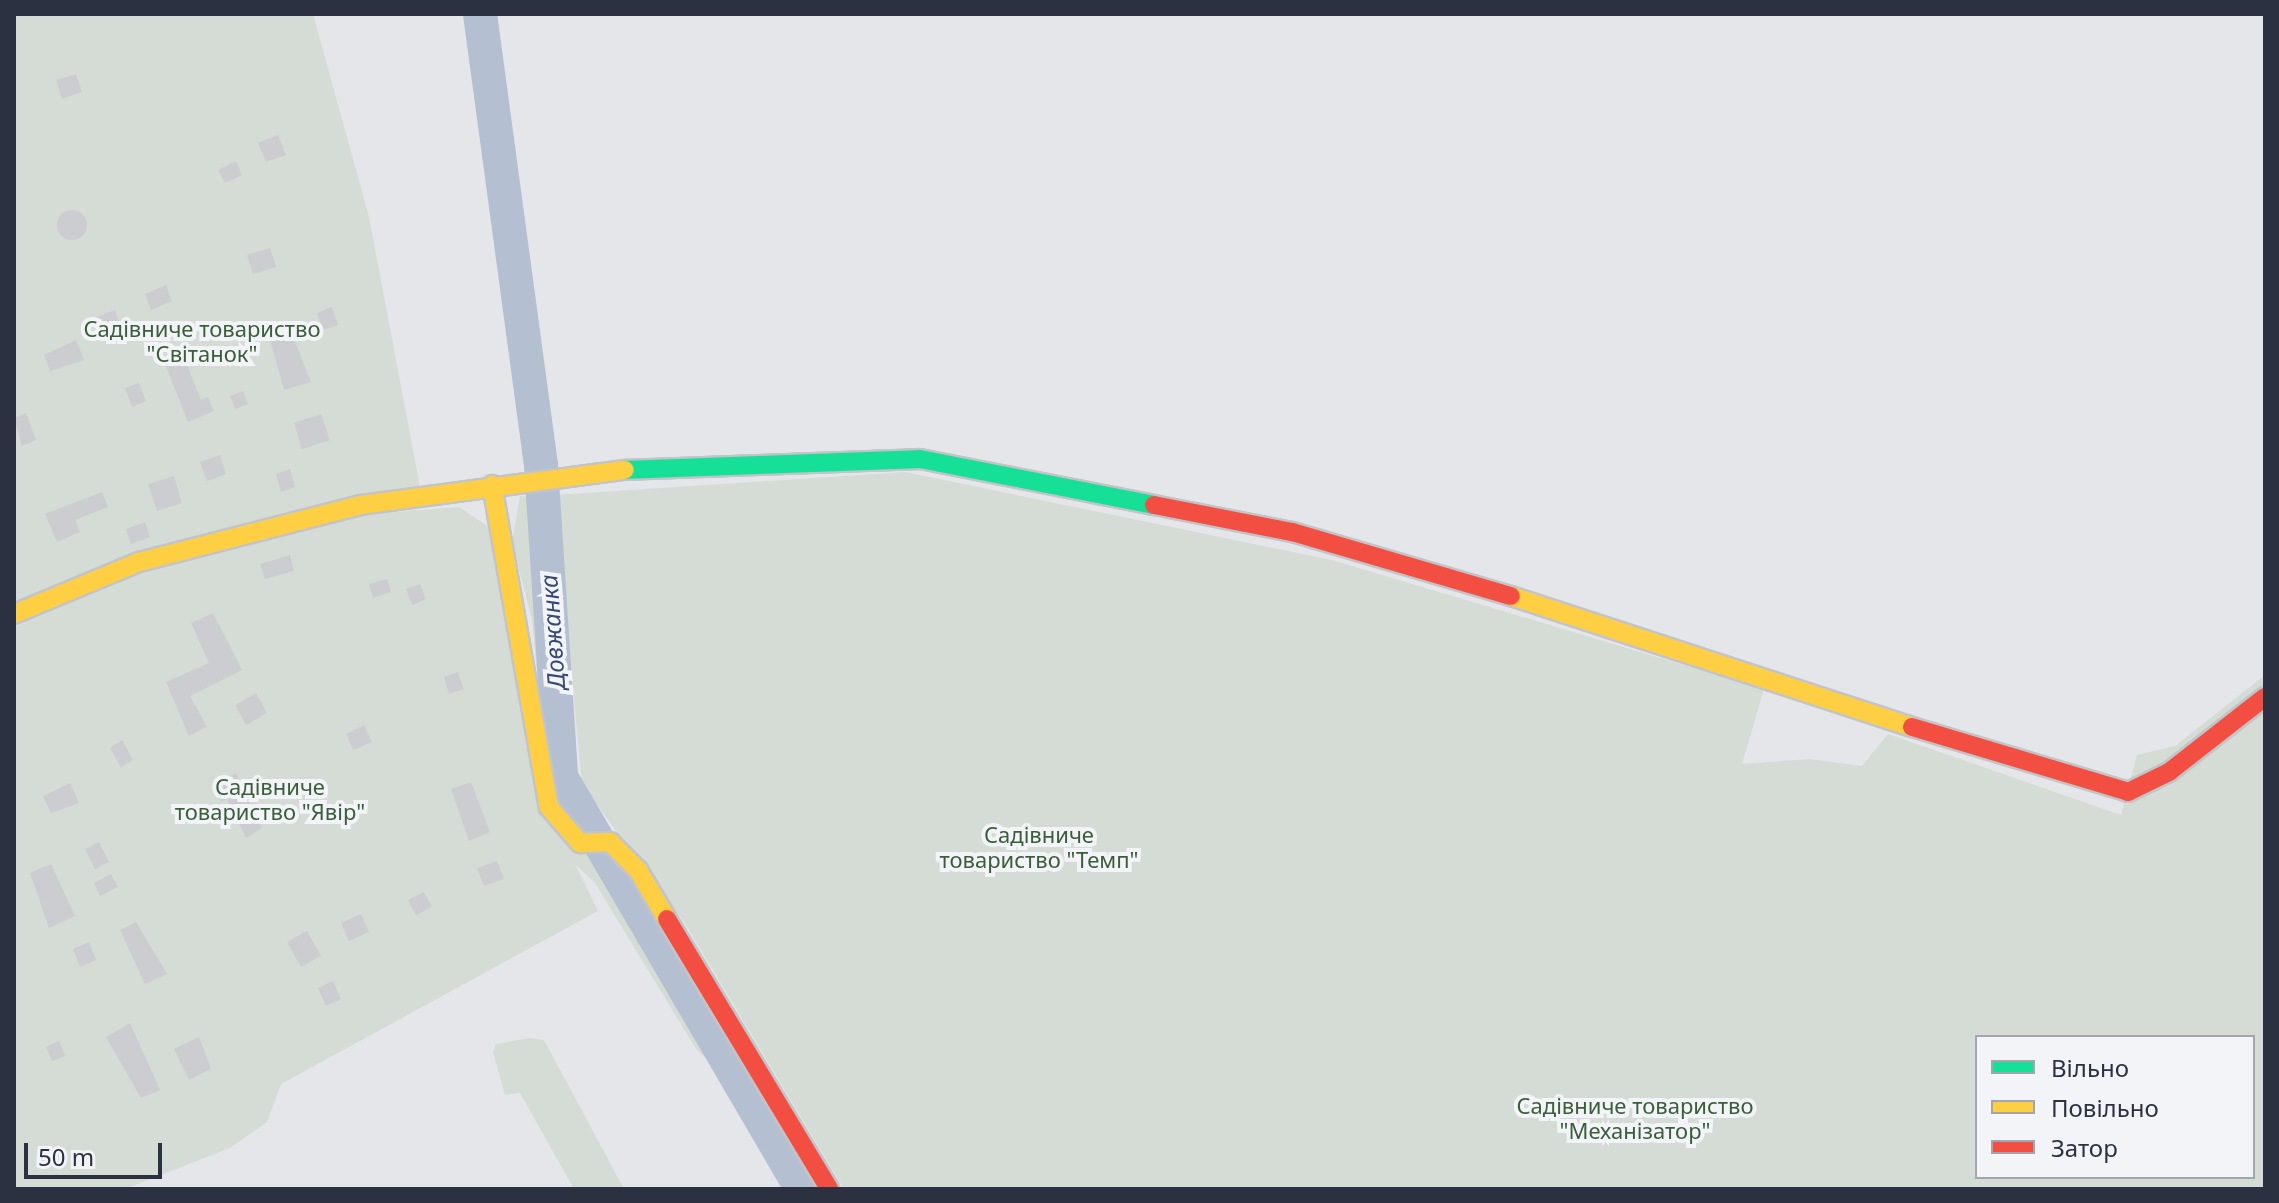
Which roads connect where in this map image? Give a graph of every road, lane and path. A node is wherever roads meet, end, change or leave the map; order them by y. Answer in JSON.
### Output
{"nodes":[{"id":1,"x":492,"y":485,"type":"junction"},
{"id":2,"x":14,"y":614,"type":"edge"},
{"id":3,"x":2265,"y":697,"type":"edge"},
{"id":4,"x":829,"y":1189,"type":"edge"}],
"edges":[{"from":1,"to":2,"type":"street"},
{"from":1,"to":3,"type":"street"},
{"from":1,"to":4,"type":"street"}]}
